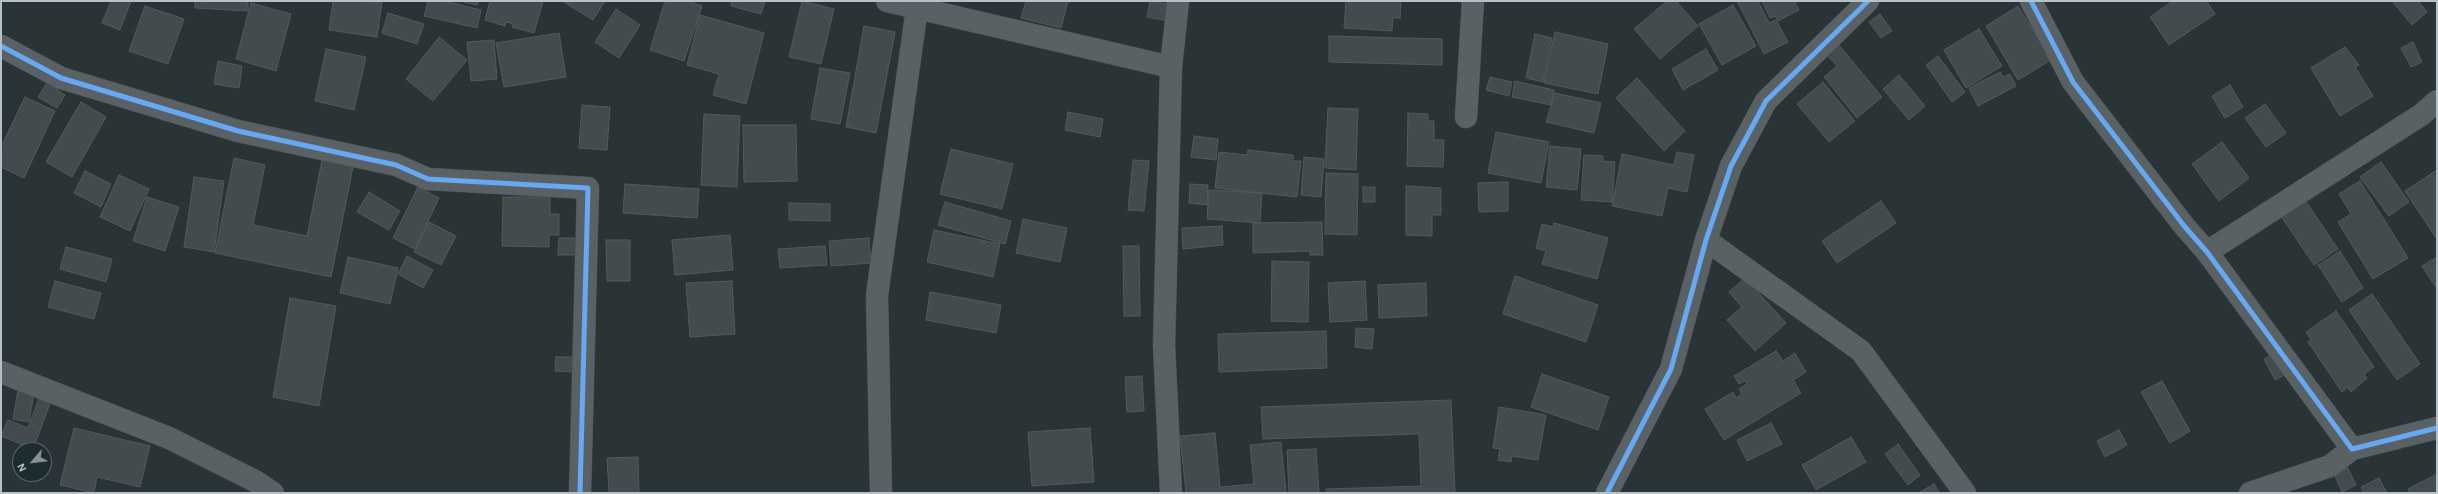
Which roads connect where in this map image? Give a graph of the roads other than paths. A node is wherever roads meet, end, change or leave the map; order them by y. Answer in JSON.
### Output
{"nodes":[{"id":1,"x":887,"y":1,"type":"edge"},
{"id":2,"x":1178,"y":1,"type":"edge"},
{"id":3,"x":1473,"y":1,"type":"edge"},
{"id":4,"x":1868,"y":1,"type":"edge"},
{"id":5,"x":2031,"y":1,"type":"edge"},
{"id":6,"x":917,"y":8,"type":"junction"},
{"id":7,"x":1,"y":46,"type":"edge"},
{"id":8,"x":1171,"y":66,"type":"junction"},
{"id":9,"x":2437,"y":101,"type":"edge"},
{"id":10,"x":1466,"y":117,"type":"dead end"},
{"id":11,"x":1706,"y":240,"type":"junction"},
{"id":12,"x":2207,"y":252,"type":"junction"},
{"id":13,"x":1,"y":372,"type":"edge"},
{"id":14,"x":2437,"y":428,"type":"edge"},
{"id":15,"x":2352,"y":450,"type":"junction"},
{"id":16,"x":273,"y":493,"type":"edge"},
{"id":17,"x":580,"y":493,"type":"edge"},
{"id":18,"x":881,"y":493,"type":"edge"},
{"id":19,"x":1172,"y":493,"type":"edge"},
{"id":20,"x":1607,"y":493,"type":"edge"},
{"id":21,"x":1965,"y":493,"type":"edge"},
{"id":22,"x":2250,"y":493,"type":"edge"}],
"edges":[{"from":1,"to":6,"type":"street"},
{"from":2,"to":8,"type":"street"},
{"from":3,"to":10,"type":"street"},
{"from":4,"to":11,"type":"street"},
{"from":5,"to":12,"type":"street"},
{"from":6,"to":8,"type":"street"},
{"from":6,"to":18,"type":"street"},
{"from":7,"to":17,"type":"street"},
{"from":8,"to":19,"type":"street"},
{"from":9,"to":12,"type":"street"},
{"from":11,"to":20,"type":"street"},
{"from":11,"to":21,"type":"street"},
{"from":12,"to":15,"type":"street"},
{"from":13,"to":16,"type":"street"},
{"from":14,"to":15,"type":"street"},
{"from":15,"to":22,"type":"street"}]}
